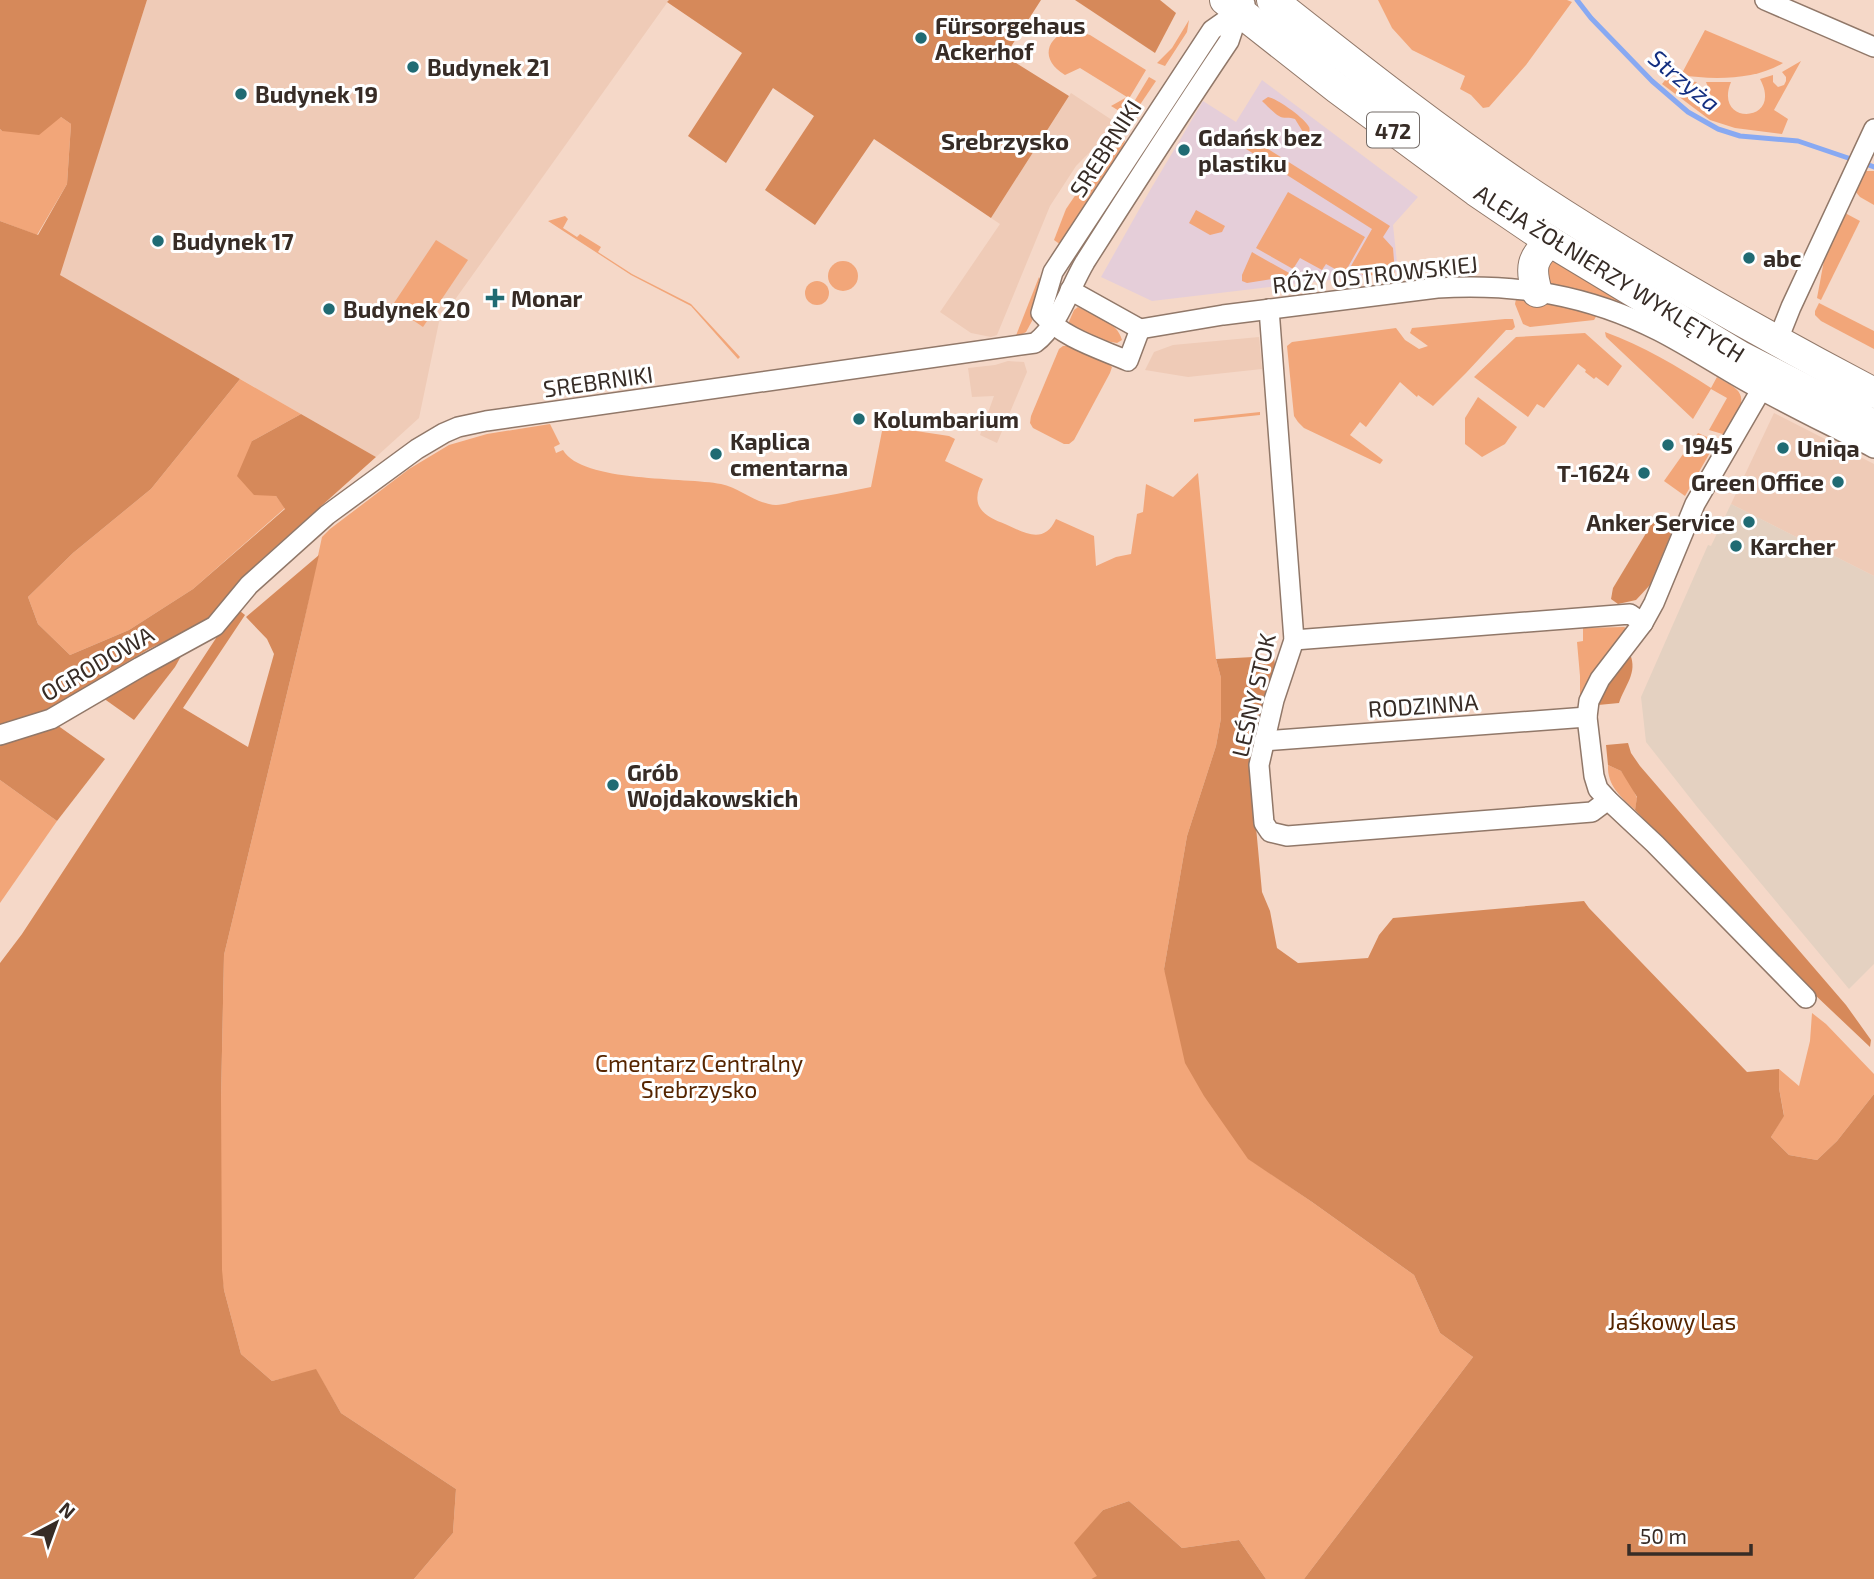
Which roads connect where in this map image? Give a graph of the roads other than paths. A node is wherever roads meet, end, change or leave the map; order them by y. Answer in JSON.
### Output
{"nodes":[{"id":1,"x":1272,"y":0,"type":"edge"},
{"id":2,"x":1765,"y":0,"type":"edge"},
{"id":3,"x":1237,"y":4,"type":"edge"},
{"id":4,"x":1874,"y":47,"type":"edge"},
{"id":5,"x":1874,"y":128,"type":"edge"},
{"id":6,"x":1144,"y":135,"type":"junction"},
{"id":7,"x":1160,"y":146,"type":"junction"},
{"id":8,"x":1552,"y":243,"type":"junction"},
{"id":9,"x":1070,"y":290,"type":"junction"},
{"id":10,"x":1537,"y":292,"type":"junction"},
{"id":11,"x":1269,"y":309,"type":"junction"},
{"id":12,"x":1051,"y":325,"type":"junction"},
{"id":13,"x":1140,"y":329,"type":"junction"},
{"id":14,"x":1777,"y":342,"type":"junction"},
{"id":15,"x":1761,"y":390,"type":"junction"},
{"id":16,"x":1874,"y":393,"type":"edge"},
{"id":17,"x":1874,"y":425,"type":"edge"},
{"id":18,"x":1874,"y":448,"type":"edge"},
{"id":19,"x":1643,"y":623,"type":"junction"},
{"id":20,"x":215,"y":626,"type":"joint"},
{"id":21,"x":1294,"y":640,"type":"junction"},
{"id":22,"x":1587,"y":717,"type":"junction"},
{"id":23,"x":0,"y":735,"type":"edge"},
{"id":24,"x":1264,"y":741,"type":"junction"},
{"id":25,"x":1608,"y":800,"type":"junction"},
{"id":26,"x":1806,"y":998,"type":"dead end"}],
"edges":[{"from":1,"to":14,"type":"main road","name":"ALEJA ŻOŁNIERZY WYKLĘTYCH","number":"472"},
{"from":2,"to":4,"type":"street"},
{"from":3,"to":6,"type":"street","name":"SREBRNIKI"},
{"from":3,"to":7,"type":"street","name":"SREBRNIKI"},
{"from":3,"to":8,"type":"main road","name":"ALEJA ŻOŁNIERZY WYKLĘTYCH","number":"472"},
{"from":5,"to":14,"type":"street"},
{"from":6,"to":7,"type":"street"},
{"from":6,"to":12,"type":"street","name":"SREBRNIKI"},
{"from":7,"to":9,"type":"street","name":"SREBRNIKI"},
{"from":8,"to":10,"type":"main road"},
{"from":8,"to":17,"type":"main road","name":"ALEJA ŻOŁNIERZY WYKLĘTYCH","number":"472"},
{"from":9,"to":12,"type":"street","name":"SREBRNIKI"},
{"from":9,"to":13,"type":"street"},
{"from":10,"to":11,"type":"street","name":"RÓŻY OSTROWSKIEJ"},
{"from":10,"to":15,"type":"street","name":"RÓŻY OSTROWSKIEJ"},
{"from":11,"to":13,"type":"street","name":"RÓŻY OSTROWSKIEJ"},
{"from":11,"to":21,"type":"street","name":"LEŚNY STOK"},
{"from":12,"to":13,"type":"street"},
{"from":12,"to":20,"type":"street","name":"SREBRNIKI"},
{"from":14,"to":16,"type":"main road","name":"ALEJA ŻOŁNIERZY WYKLĘTYCH","number":"472"},
{"from":15,"to":18,"type":"street","name":"RÓŻY OSTROWSKIEJ"},
{"from":15,"to":19,"type":"street"},
{"from":19,"to":21,"type":"street"},
{"from":19,"to":22,"type":"street"},
{"from":20,"to":23,"type":"street","name":"OGRODOWA"},
{"from":21,"to":24,"type":"street","name":"LEŚNY STOK"},
{"from":22,"to":24,"type":"street","name":"RODZINNA"},
{"from":22,"to":25,"type":"street"},
{"from":24,"to":25,"type":"street","name":"LEŚNY STOK"},
{"from":25,"to":26,"type":"street"}]}
